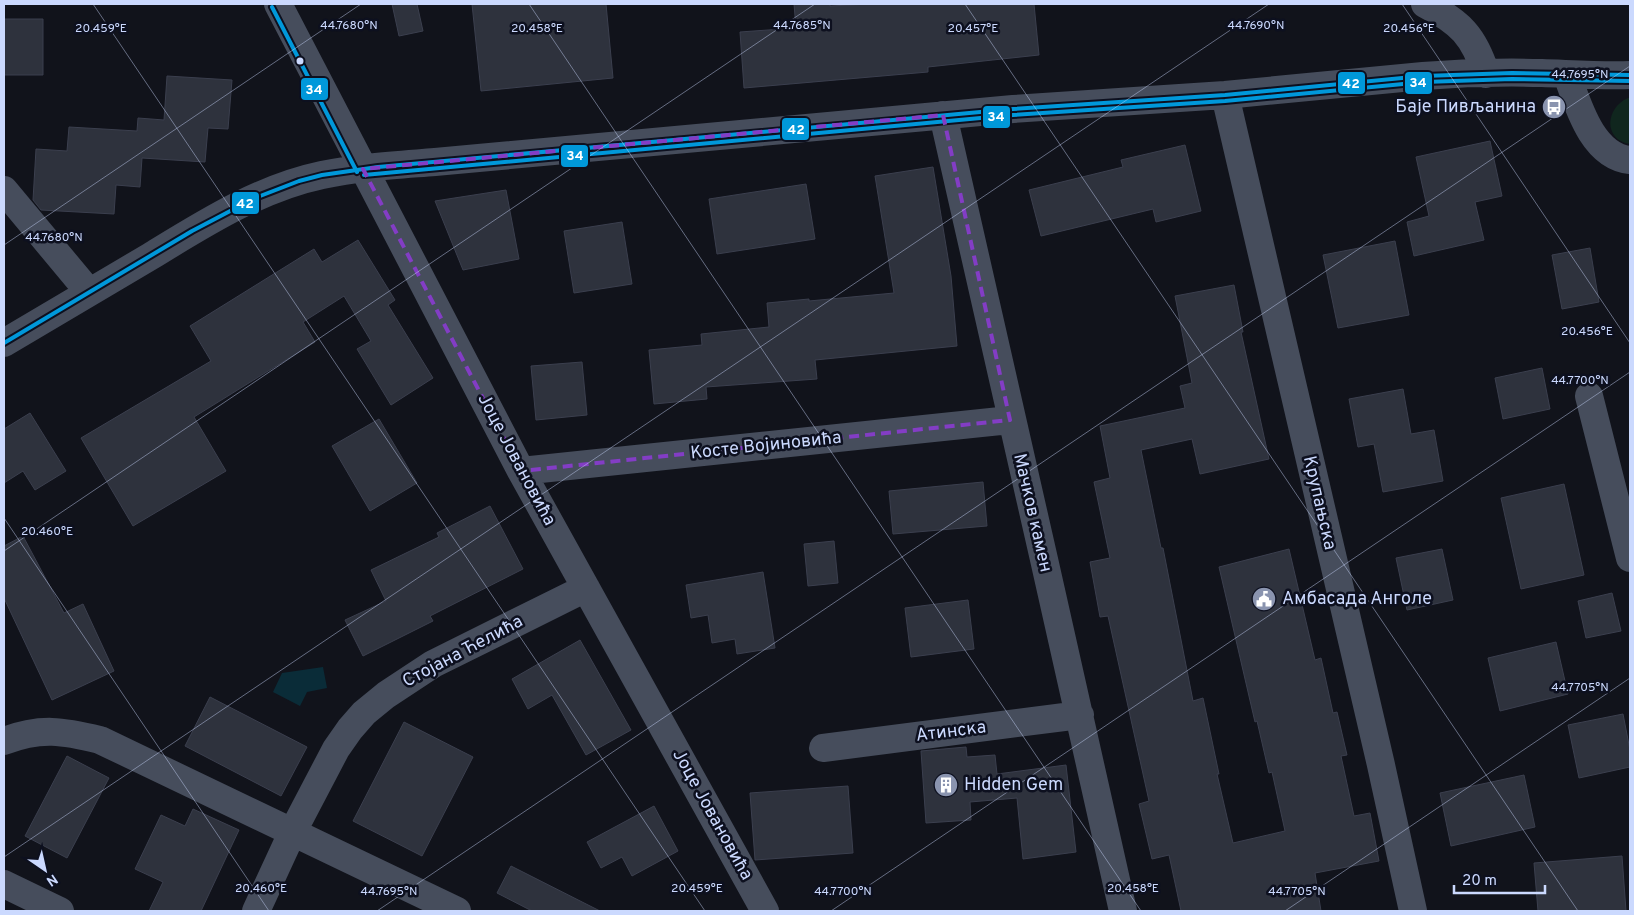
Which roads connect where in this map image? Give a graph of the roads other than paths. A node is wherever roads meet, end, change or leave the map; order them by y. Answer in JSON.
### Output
{"nodes":[{"id":1,"x":278,"y":4,"type":"edge"},
{"id":2,"x":1425,"y":4,"type":"edge"},
{"id":3,"x":1486,"y":74,"type":"junction"},
{"id":4,"x":1630,"y":74,"type":"edge"},
{"id":5,"x":1567,"y":75,"type":"junction"},
{"id":6,"x":1225,"y":95,"type":"junction"},
{"id":7,"x":942,"y":115,"type":"junction"},
{"id":8,"x":1630,"y":160,"type":"edge"},
{"id":9,"x":363,"y":169,"type":"junction"},
{"id":10,"x":4,"y":190,"type":"edge"},
{"id":11,"x":89,"y":292,"type":"junction"},
{"id":12,"x":4,"y":343,"type":"edge"},
{"id":13,"x":1589,"y":396,"type":"dead end"},
{"id":14,"x":1010,"y":420,"type":"junction"},
{"id":15,"x":521,"y":471,"type":"junction"},
{"id":16,"x":1630,"y":558,"type":"edge"},
{"id":17,"x":586,"y":588,"type":"junction"},
{"id":18,"x":1080,"y":715,"type":"junction"},
{"id":19,"x":4,"y":741,"type":"edge"},
{"id":20,"x":823,"y":748,"type":"dead end"},
{"id":21,"x":292,"y":833,"type":"junction"},
{"id":22,"x":4,"y":884,"type":"edge"},
{"id":23,"x":60,"y":911,"type":"edge"},
{"id":24,"x":256,"y":911,"type":"edge"},
{"id":25,"x":457,"y":911,"type":"edge"},
{"id":26,"x":765,"y":911,"type":"edge"},
{"id":27,"x":1123,"y":911,"type":"edge"},
{"id":28,"x":1413,"y":911,"type":"edge"}],
"edges":[{"from":1,"to":9,"type":"street","name":"Јоце Јовановића"},
{"from":2,"to":3,"type":"street"},
{"from":3,"to":5,"type":"street"},
{"from":3,"to":6,"type":"street"},
{"from":4,"to":5,"type":"street"},
{"from":5,"to":8,"type":"street"},
{"from":6,"to":7,"type":"street"},
{"from":6,"to":28,"type":"street","name":"Крупањска"},
{"from":7,"to":9,"type":"street"},
{"from":7,"to":14,"type":"street","name":"Мачков камен"},
{"from":9,"to":11,"type":"street"},
{"from":9,"to":15,"type":"street","name":"Јоце Јовановића"},
{"from":10,"to":11,"type":"street"},
{"from":11,"to":12,"type":"street"},
{"from":13,"to":16,"type":"street"},
{"from":14,"to":15,"type":"street","name":"Косте Војиновића"},
{"from":14,"to":18,"type":"street","name":"Мачков камен"},
{"from":15,"to":17,"type":"street","name":"Јоце Јовановића"},
{"from":17,"to":21,"type":"street","name":"Стојана Ћелића"},
{"from":17,"to":26,"type":"street","name":"Јоце Јовановића"},
{"from":18,"to":20,"type":"street","name":"Атинска"},
{"from":18,"to":27,"type":"street","name":"Мачков камен"},
{"from":19,"to":21,"type":"street"},
{"from":21,"to":24,"type":"street","name":"Стојана Ћелића"},
{"from":21,"to":25,"type":"street"},
{"from":22,"to":23,"type":"street"}]}
